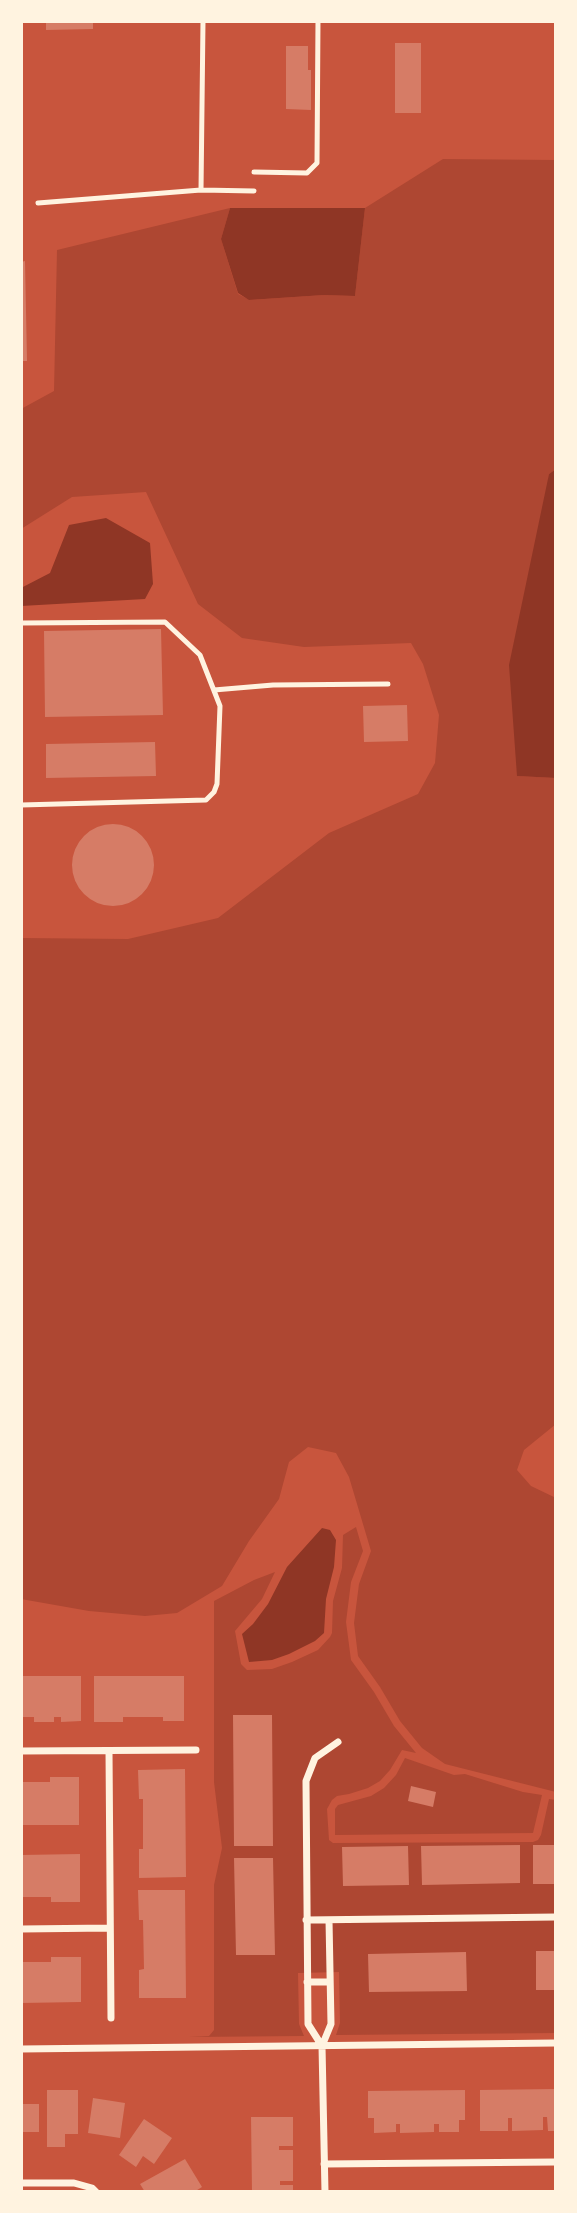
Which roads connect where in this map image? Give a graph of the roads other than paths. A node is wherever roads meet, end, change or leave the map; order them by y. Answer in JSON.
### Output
{"nodes":[{"id":1,"x":203,"y":21,"type":"edge"},
{"id":2,"x":318,"y":21,"type":"edge"},
{"id":3,"x":254,"y":172,"type":"dead end"},
{"id":4,"x":201,"y":190,"type":"junction"},
{"id":5,"x":254,"y":191,"type":"dead end"},
{"id":6,"x":38,"y":203,"type":"dead end"},
{"id":7,"x":21,"y":623,"type":"edge"},
{"id":8,"x":388,"y":684,"type":"dead end"},
{"id":9,"x":214,"y":690,"type":"junction"},
{"id":10,"x":21,"y":805,"type":"edge"},
{"id":11,"x":338,"y":1742,"type":"dead end"},
{"id":12,"x":195,"y":1750,"type":"dead end"},
{"id":13,"x":21,"y":1751,"type":"edge"},
{"id":14,"x":109,"y":1751,"type":"junction"},
{"id":15,"x":556,"y":1917,"type":"edge"},
{"id":16,"x":306,"y":1920,"type":"junction"},
{"id":17,"x":329,"y":1920,"type":"junction"},
{"id":18,"x":110,"y":1928,"type":"junction"},
{"id":19,"x":21,"y":1929,"type":"edge"},
{"id":20,"x":307,"y":1982,"type":"junction"},
{"id":21,"x":330,"y":1982,"type":"junction"},
{"id":22,"x":111,"y":2018,"type":"dead end"},
{"id":23,"x":556,"y":2043,"type":"edge"},
{"id":24,"x":322,"y":2046,"type":"junction"},
{"id":25,"x":21,"y":2049,"type":"edge"},
{"id":26,"x":556,"y":2162,"type":"edge"},
{"id":27,"x":324,"y":2164,"type":"junction"},
{"id":28,"x":21,"y":2183,"type":"edge"},
{"id":29,"x":96,"y":2192,"type":"edge"},
{"id":30,"x":325,"y":2192,"type":"edge"}],
"edges":[{"from":1,"to":4,"type":"lane"},
{"from":2,"to":3,"type":"lane"},
{"from":4,"to":5,"type":"lane"},
{"from":4,"to":6,"type":"lane"},
{"from":7,"to":9,"type":"lane"},
{"from":8,"to":9,"type":"lane"},
{"from":9,"to":10,"type":"lane"},
{"from":11,"to":16,"type":"street"},
{"from":12,"to":14,"type":"street"},
{"from":13,"to":14,"type":"street"},
{"from":14,"to":18,"type":"street"},
{"from":15,"to":17,"type":"street"},
{"from":16,"to":17,"type":"street"},
{"from":16,"to":20,"type":"street"},
{"from":17,"to":21,"type":"street"},
{"from":18,"to":19,"type":"street"},
{"from":18,"to":22,"type":"street"},
{"from":20,"to":21,"type":"street"},
{"from":20,"to":24,"type":"street"},
{"from":21,"to":24,"type":"street"},
{"from":23,"to":24,"type":"street"},
{"from":24,"to":25,"type":"street"},
{"from":24,"to":27,"type":"street"},
{"from":26,"to":27,"type":"street"},
{"from":27,"to":30,"type":"street"},
{"from":28,"to":29,"type":"street"}]}
